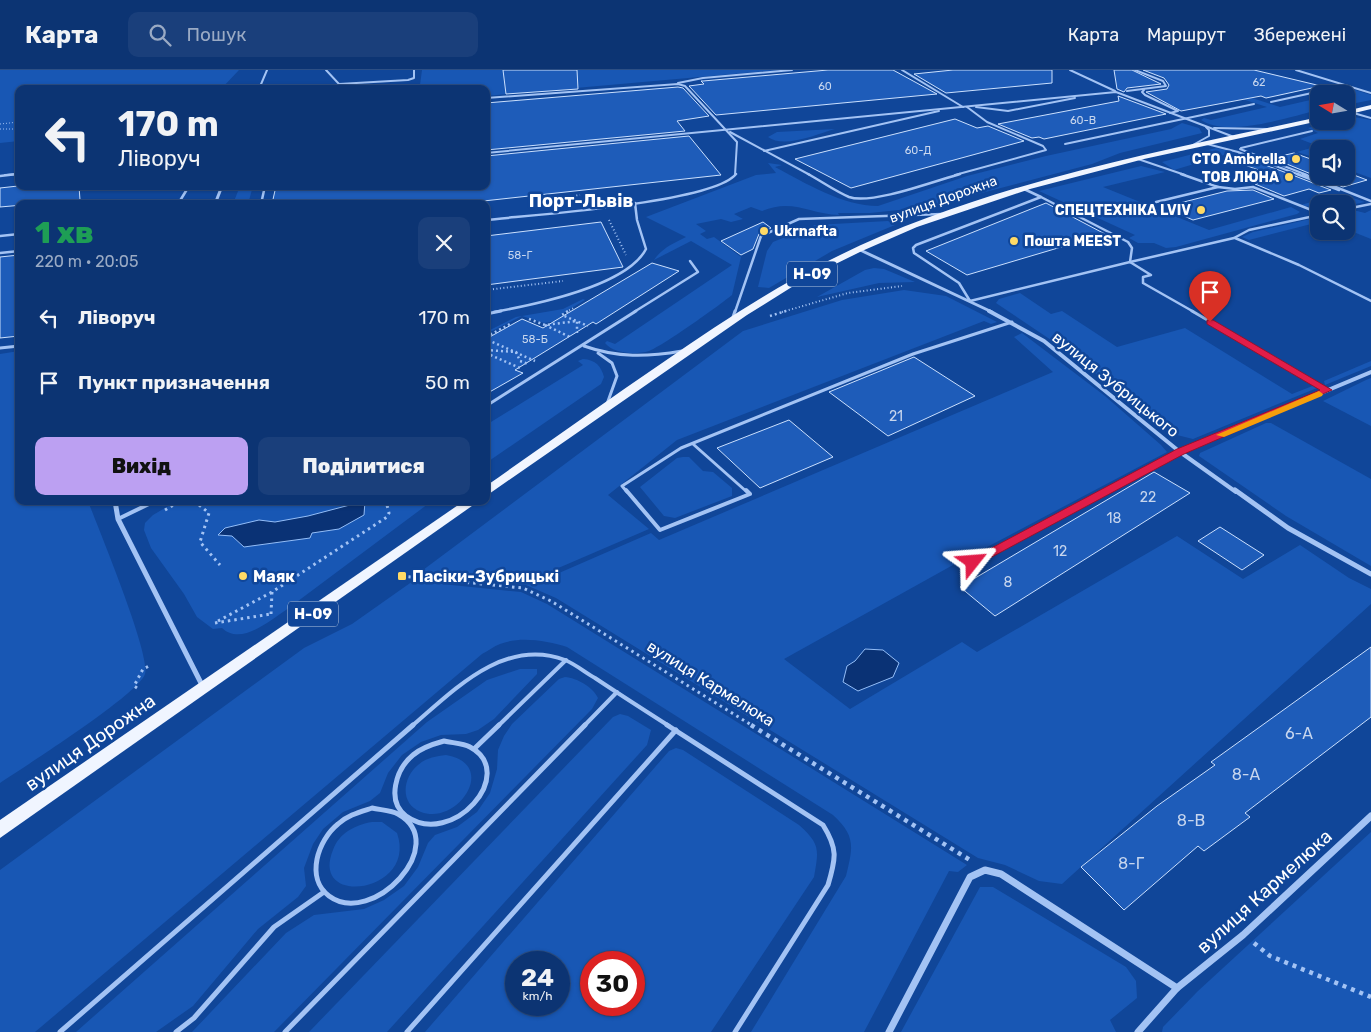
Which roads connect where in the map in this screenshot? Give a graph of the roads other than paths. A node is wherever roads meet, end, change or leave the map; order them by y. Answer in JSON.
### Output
{"nodes":[{"id":1,"x":267,"y":70,"type":"edge"},
{"id":2,"x":326,"y":70,"type":"edge"},
{"id":3,"x":414,"y":70,"type":"edge"},
{"id":4,"x":792,"y":70,"type":"edge"},
{"id":5,"x":902,"y":70,"type":"edge"},
{"id":6,"x":1070,"y":70,"type":"edge"},
{"id":7,"x":1135,"y":70,"type":"edge"},
{"id":8,"x":1296,"y":70,"type":"edge"},
{"id":9,"x":668,"y":84,"type":"junction"},
{"id":10,"x":1341,"y":84,"type":"junction"},
{"id":11,"x":261,"y":85,"type":"edge"},
{"id":12,"x":1149,"y":89,"type":"junction"},
{"id":13,"x":1127,"y":91,"type":"dead end"},
{"id":14,"x":1116,"y":92,"type":"junction"},
{"id":15,"x":1371,"y":93,"type":"edge"},
{"id":16,"x":1091,"y":94,"type":"junction"},
{"id":17,"x":490,"y":98,"type":"edge"},
{"id":18,"x":1271,"y":102,"type":"dead end"},
{"id":19,"x":1254,"y":104,"type":"dead end"},
{"id":20,"x":965,"y":107,"type":"junction"},
{"id":21,"x":956,"y":108,"type":"junction"},
{"id":22,"x":1371,"y":108,"type":"edge"},
{"id":23,"x":1355,"y":111,"type":"edge"},
{"id":24,"x":1170,"y":113,"type":"junction"},
{"id":25,"x":1355,"y":115,"type":"edge"},
{"id":26,"x":1185,"y":118,"type":"junction"},
{"id":27,"x":1371,"y":118,"type":"edge"},
{"id":28,"x":1310,"y":121,"type":"edge"},
{"id":29,"x":1204,"y":126,"type":"junction"},
{"id":30,"x":1277,"y":128,"type":"junction"},
{"id":31,"x":728,"y":131,"type":"junction"},
{"id":32,"x":1312,"y":131,"type":"dead end"},
{"id":33,"x":1234,"y":137,"type":"junction"},
{"id":34,"x":1065,"y":144,"type":"dead end"},
{"id":35,"x":1207,"y":144,"type":"junction"},
{"id":36,"x":1187,"y":148,"type":"junction"},
{"id":37,"x":1240,"y":149,"type":"junction"},
{"id":38,"x":764,"y":151,"type":"junction"},
{"id":39,"x":1238,"y":152,"type":"junction"},
{"id":40,"x":490,"y":154,"type":"edge"},
{"id":41,"x":1138,"y":159,"type":"junction"},
{"id":42,"x":1234,"y":162,"type":"dead end"},
{"id":43,"x":15,"y":174,"type":"edge"},
{"id":44,"x":0,"y":176,"type":"edge"},
{"id":45,"x":1218,"y":187,"type":"junction"},
{"id":46,"x":1024,"y":189,"type":"junction"},
{"id":47,"x":1340,"y":190,"type":"dead end"},
{"id":48,"x":1041,"y":197,"type":"junction"},
{"id":49,"x":1156,"y":202,"type":"dead end"},
{"id":50,"x":1371,"y":202,"type":"edge"},
{"id":51,"x":635,"y":204,"type":"junction"},
{"id":52,"x":1355,"y":206,"type":"edge"},
{"id":53,"x":1310,"y":210,"type":"edge"},
{"id":54,"x":944,"y":214,"type":"junction"},
{"id":55,"x":1310,"y":216,"type":"edge"},
{"id":56,"x":490,"y":220,"type":"edge"},
{"id":57,"x":15,"y":234,"type":"edge"},
{"id":58,"x":0,"y":236,"type":"edge"},
{"id":59,"x":1234,"y":238,"type":"junction"},
{"id":60,"x":858,"y":249,"type":"junction"},
{"id":61,"x":15,"y":251,"type":"edge"},
{"id":62,"x":0,"y":253,"type":"edge"},
{"id":63,"x":690,"y":261,"type":"dead end"},
{"id":64,"x":1130,"y":262,"type":"junction"},
{"id":65,"x":970,"y":301,"type":"junction"},
{"id":66,"x":1371,"y":301,"type":"edge"},
{"id":67,"x":490,"y":313,"type":"edge"},
{"id":68,"x":732,"y":320,"type":"junction"},
{"id":69,"x":1012,"y":322,"type":"junction"},
{"id":70,"x":15,"y":346,"type":"edge"},
{"id":71,"x":584,"y":346,"type":"junction"},
{"id":72,"x":0,"y":348,"type":"edge"},
{"id":73,"x":687,"y":350,"type":"junction"},
{"id":74,"x":597,"y":352,"type":"junction"},
{"id":75,"x":1371,"y":372,"type":"edge"},
{"id":76,"x":1328,"y":390,"type":"junction"},
{"id":77,"x":490,"y":404,"type":"edge"},
{"id":78,"x":606,"y":408,"type":"junction"},
{"id":79,"x":693,"y":444,"type":"junction"},
{"id":80,"x":1180,"y":452,"type":"junction"},
{"id":81,"x":490,"y":489,"type":"edge"},
{"id":82,"x":115,"y":505,"type":"edge"},
{"id":83,"x":147,"y":505,"type":"edge"},
{"id":84,"x":467,"y":505,"type":"edge"},
{"id":85,"x":118,"y":519,"type":"junction"},
{"id":86,"x":973,"y":562,"type":"dead end"},
{"id":87,"x":1371,"y":574,"type":"edge"},
{"id":88,"x":566,"y":660,"type":"junction"},
{"id":89,"x":203,"y":687,"type":"junction"},
{"id":90,"x":617,"y":692,"type":"junction"},
{"id":91,"x":676,"y":730,"type":"junction"},
{"id":92,"x":475,"y":748,"type":"junction"},
{"id":93,"x":404,"y":815,"type":"junction"},
{"id":94,"x":1371,"y":816,"type":"edge"},
{"id":95,"x":0,"y":830,"type":"edge"},
{"id":96,"x":324,"y":892,"type":"junction"},
{"id":97,"x":1177,"y":988,"type":"junction"},
{"id":98,"x":60,"y":1032,"type":"edge"},
{"id":99,"x":176,"y":1032,"type":"edge"},
{"id":100,"x":285,"y":1032,"type":"edge"},
{"id":101,"x":407,"y":1032,"type":"edge"},
{"id":102,"x":735,"y":1032,"type":"edge"},
{"id":103,"x":890,"y":1032,"type":"edge"},
{"id":104,"x":1138,"y":1032,"type":"edge"}],
"edges":[{"from":1,"to":11,"type":"lane"},
{"from":2,"to":3,"type":"lane"},
{"from":4,"to":9,"type":"lane"},
{"from":5,"to":20,"type":"lane","name":"вулиця Дорожна"},
{"from":6,"to":14,"type":"lane"},
{"from":7,"to":12,"type":"lane"},
{"from":8,"to":10,"type":"lane"},
{"from":9,"to":17,"type":"lane"},
{"from":9,"to":31,"type":"lane"},
{"from":10,"to":15,"type":"lane"},
{"from":10,"to":18,"type":"lane"},
{"from":12,"to":13,"type":"lane"},
{"from":12,"to":24,"type":"lane"},
{"from":14,"to":16,"type":"lane"},
{"from":14,"to":24,"type":"lane"},
{"from":16,"to":20,"type":"lane"},
{"from":16,"to":20,"type":"lane"},
{"from":19,"to":26,"type":"lane"},
{"from":20,"to":21,"type":"lane"},
{"from":20,"to":38,"type":"lane","name":"вулиця Дорожна"},
{"from":21,"to":31,"type":"lane"},
{"from":21,"to":38,"type":"lane"},
{"from":22,"to":23,"type":"main road"},
{"from":24,"to":26,"type":"lane"},
{"from":25,"to":27,"type":"lane"},
{"from":26,"to":29,"type":"lane"},
{"from":26,"to":34,"type":"lane"},
{"from":28,"to":30,"type":"main road","name":"вулиця Дорожна","number":"Н-09"},
{"from":29,"to":30,"type":"lane"},
{"from":29,"to":33,"type":"lane"},
{"from":29,"to":36,"type":"lane"},
{"from":30,"to":33,"type":"main road","name":"вулиця Дорожна","number":"Н-09"},
{"from":31,"to":38,"type":"lane","name":"вулиця Дорожна"},
{"from":31,"to":40,"type":"lane"},
{"from":31,"to":51,"type":"lane"},
{"from":32,"to":37,"type":"lane"},
{"from":33,"to":35,"type":"main road","name":"вулиця Дорожна","number":"Н-09"},
{"from":35,"to":36,"type":"main road","name":"вулиця Дорожна","number":"Н-09"},
{"from":35,"to":39,"type":"lane"},
{"from":36,"to":41,"type":"main road","name":"вулиця Дорожна","number":"Н-09"},
{"from":37,"to":39,"type":"lane"},
{"from":37,"to":50,"type":"lane"},
{"from":39,"to":42,"type":"lane"},
{"from":39,"to":47,"type":"lane"},
{"from":41,"to":45,"type":"lane"},
{"from":41,"to":46,"type":"main road","name":"вулиця Дорожна","number":"Н-09"},
{"from":43,"to":44,"type":"lane"},
{"from":45,"to":49,"type":"lane"},
{"from":45,"to":53,"type":"lane"},
{"from":46,"to":48,"type":"lane"},
{"from":46,"to":54,"type":"main road","name":"вулиця Дорожна","number":"Н-09"},
{"from":48,"to":64,"type":"lane"},
{"from":48,"to":65,"type":"lane"},
{"from":50,"to":52,"type":"lane"},
{"from":51,"to":56,"type":"lane"},
{"from":51,"to":67,"type":"lane"},
{"from":54,"to":60,"type":"main road","name":"вулиця Дорожна","number":"Н-09"},
{"from":54,"to":68,"type":"lane"},
{"from":55,"to":59,"type":"lane"},
{"from":57,"to":58,"type":"lane"},
{"from":59,"to":64,"type":"lane"},
{"from":59,"to":66,"type":"lane"},
{"from":60,"to":65,"type":"street","name":"вулиця Зубрицького"},
{"from":60,"to":68,"type":"main road","name":"вулиця Дорожна","number":"Н-09"},
{"from":61,"to":62,"type":"lane"},
{"from":63,"to":71,"type":"lane"},
{"from":64,"to":65,"type":"lane"},
{"from":64,"to":76,"type":"lane"},
{"from":65,"to":69,"type":"street","name":"вулиця Зубрицького"},
{"from":68,"to":73,"type":"main road","name":"вулиця Дорожна","number":"Н-09"},
{"from":69,"to":79,"type":"lane"},
{"from":69,"to":80,"type":"street","name":"вулиця Зубрицького"},
{"from":70,"to":72,"type":"lane"},
{"from":71,"to":74,"type":"lane","name":"вулиця Дорожна"},
{"from":71,"to":77,"type":"lane"},
{"from":73,"to":74,"type":"lane","name":"вулиця Дорожна"},
{"from":73,"to":78,"type":"main road","name":"вулиця Дорожна","number":"Н-09"},
{"from":74,"to":78,"type":"lane","name":"вулиця Дорожна"},
{"from":75,"to":76,"type":"street"},
{"from":76,"to":80,"type":"street"},
{"from":78,"to":81,"type":"main road","name":"вулиця Дорожна","number":"Н-09"},
{"from":79,"to":79,"type":"lane"},
{"from":80,"to":86,"type":"street"},
{"from":80,"to":87,"type":"street","name":"вулиця Зубрицького"},
{"from":82,"to":85,"type":"street"},
{"from":83,"to":85,"type":"lane"},
{"from":84,"to":89,"type":"main road","name":"вулиця Дорожна","number":"Н-09"},
{"from":85,"to":89,"type":"street"},
{"from":88,"to":90,"type":"lane"},
{"from":88,"to":92,"type":"lane"},
{"from":88,"to":98,"type":"lane"},
{"from":89,"to":95,"type":"main road","name":"вулиця Дорожна","number":"Н-09"},
{"from":90,"to":91,"type":"lane"},
{"from":90,"to":100,"type":"lane"},
{"from":91,"to":101,"type":"lane"},
{"from":91,"to":102,"type":"lane"},
{"from":92,"to":93,"type":"lane"},
{"from":92,"to":93,"type":"lane"},
{"from":93,"to":96,"type":"lane"},
{"from":93,"to":96,"type":"lane"},
{"from":94,"to":97,"type":"street","name":"вулиця Кармелюка"},
{"from":96,"to":99,"type":"lane"},
{"from":97,"to":103,"type":"street"},
{"from":97,"to":104,"type":"street","name":"вулиця Кармелюка"}]}
